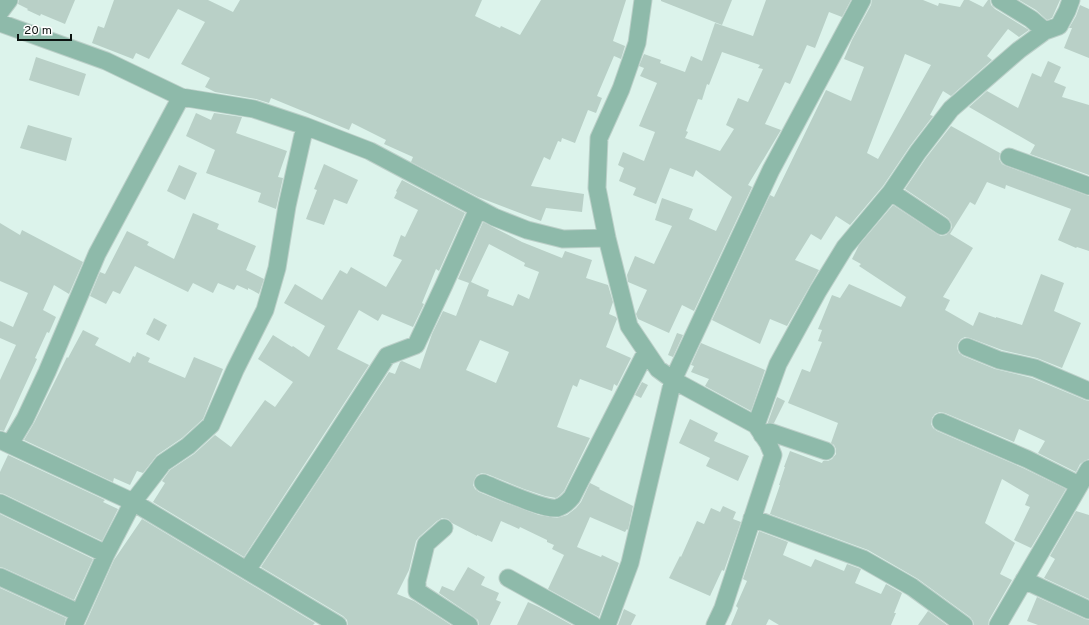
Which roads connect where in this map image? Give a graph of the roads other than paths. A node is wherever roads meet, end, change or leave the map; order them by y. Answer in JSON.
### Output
{"nodes":[{"id":1,"x":9,"y":0,"type":"edge"},
{"id":2,"x":643,"y":0,"type":"edge"},
{"id":3,"x":862,"y":0,"type":"edge"},
{"id":4,"x":1000,"y":0,"type":"edge"},
{"id":5,"x":1071,"y":0,"type":"edge"},
{"id":6,"x":0,"y":12,"type":"edge"},
{"id":7,"x":0,"y":23,"type":"edge"},
{"id":8,"x":1045,"y":31,"type":"junction"},
{"id":9,"x":182,"y":97,"type":"junction"},
{"id":10,"x":305,"y":126,"type":"junction"},
{"id":11,"x":1010,"y":156,"type":"dead end"},
{"id":12,"x":1089,"y":186,"type":"edge"},
{"id":13,"x":891,"y":192,"type":"junction"},
{"id":14,"x":478,"y":209,"type":"junction"},
{"id":15,"x":942,"y":226,"type":"dead end"},
{"id":16,"x":607,"y":238,"type":"junction"},
{"id":17,"x":967,"y":347,"type":"dead end"},
{"id":18,"x":646,"y":352,"type":"junction"},
{"id":19,"x":673,"y":380,"type":"junction"},
{"id":20,"x":1089,"y":391,"type":"edge"},
{"id":21,"x":941,"y":422,"type":"dead end"},
{"id":22,"x":759,"y":430,"type":"junction"},
{"id":23,"x":5,"y":442,"type":"edge"},
{"id":24,"x":826,"y":451,"type":"dead end"},
{"id":25,"x":1089,"y":469,"type":"edge"},
{"id":26,"x":483,"y":483,"type":"dead end"},
{"id":27,"x":1079,"y":485,"type":"junction"},
{"id":28,"x":133,"y":502,"type":"junction"},
{"id":29,"x":0,"y":503,"type":"edge"},
{"id":30,"x":752,"y":518,"type":"junction"},
{"id":31,"x":444,"y":528,"type":"dead end"},
{"id":32,"x":106,"y":554,"type":"junction"},
{"id":33,"x":246,"y":570,"type":"junction"},
{"id":34,"x":0,"y":577,"type":"edge"},
{"id":35,"x":508,"y":578,"type":"dead end"},
{"id":36,"x":1024,"y":580,"type":"junction"},
{"id":37,"x":1089,"y":610,"type":"edge"},
{"id":38,"x":76,"y":619,"type":"edge"},
{"id":39,"x":338,"y":625,"type":"edge"},
{"id":40,"x":469,"y":625,"type":"edge"},
{"id":41,"x":593,"y":625,"type":"edge"},
{"id":42,"x":607,"y":625,"type":"edge"},
{"id":43,"x":715,"y":625,"type":"edge"},
{"id":44,"x":964,"y":625,"type":"edge"},
{"id":45,"x":998,"y":625,"type":"edge"}],
"edges":[{"from":1,"to":6,"type":"street"},
{"from":2,"to":16,"type":"street"},
{"from":3,"to":19,"type":"street"},
{"from":4,"to":8,"type":"street"},
{"from":5,"to":8,"type":"street"},
{"from":7,"to":9,"type":"street"},
{"from":8,"to":13,"type":"street"},
{"from":9,"to":10,"type":"street"},
{"from":9,"to":23,"type":"street"},
{"from":10,"to":14,"type":"street"},
{"from":10,"to":28,"type":"street"},
{"from":11,"to":12,"type":"street"},
{"from":13,"to":15,"type":"street"},
{"from":13,"to":22,"type":"street"},
{"from":14,"to":16,"type":"street"},
{"from":14,"to":33,"type":"street"},
{"from":16,"to":18,"type":"street"},
{"from":17,"to":20,"type":"street"},
{"from":18,"to":19,"type":"street"},
{"from":18,"to":26,"type":"street"},
{"from":19,"to":22,"type":"street"},
{"from":19,"to":42,"type":"street"},
{"from":21,"to":27,"type":"street"},
{"from":22,"to":24,"type":"street"},
{"from":22,"to":30,"type":"street"},
{"from":23,"to":28,"type":"street"},
{"from":25,"to":27,"type":"street"},
{"from":27,"to":36,"type":"street"},
{"from":28,"to":32,"type":"street"},
{"from":28,"to":33,"type":"street"},
{"from":29,"to":32,"type":"street"},
{"from":30,"to":43,"type":"street"},
{"from":30,"to":44,"type":"street"},
{"from":31,"to":40,"type":"street"},
{"from":32,"to":38,"type":"street"},
{"from":33,"to":39,"type":"street"},
{"from":34,"to":38,"type":"street"},
{"from":35,"to":41,"type":"street"},
{"from":36,"to":37,"type":"street"},
{"from":36,"to":45,"type":"street"}]}
